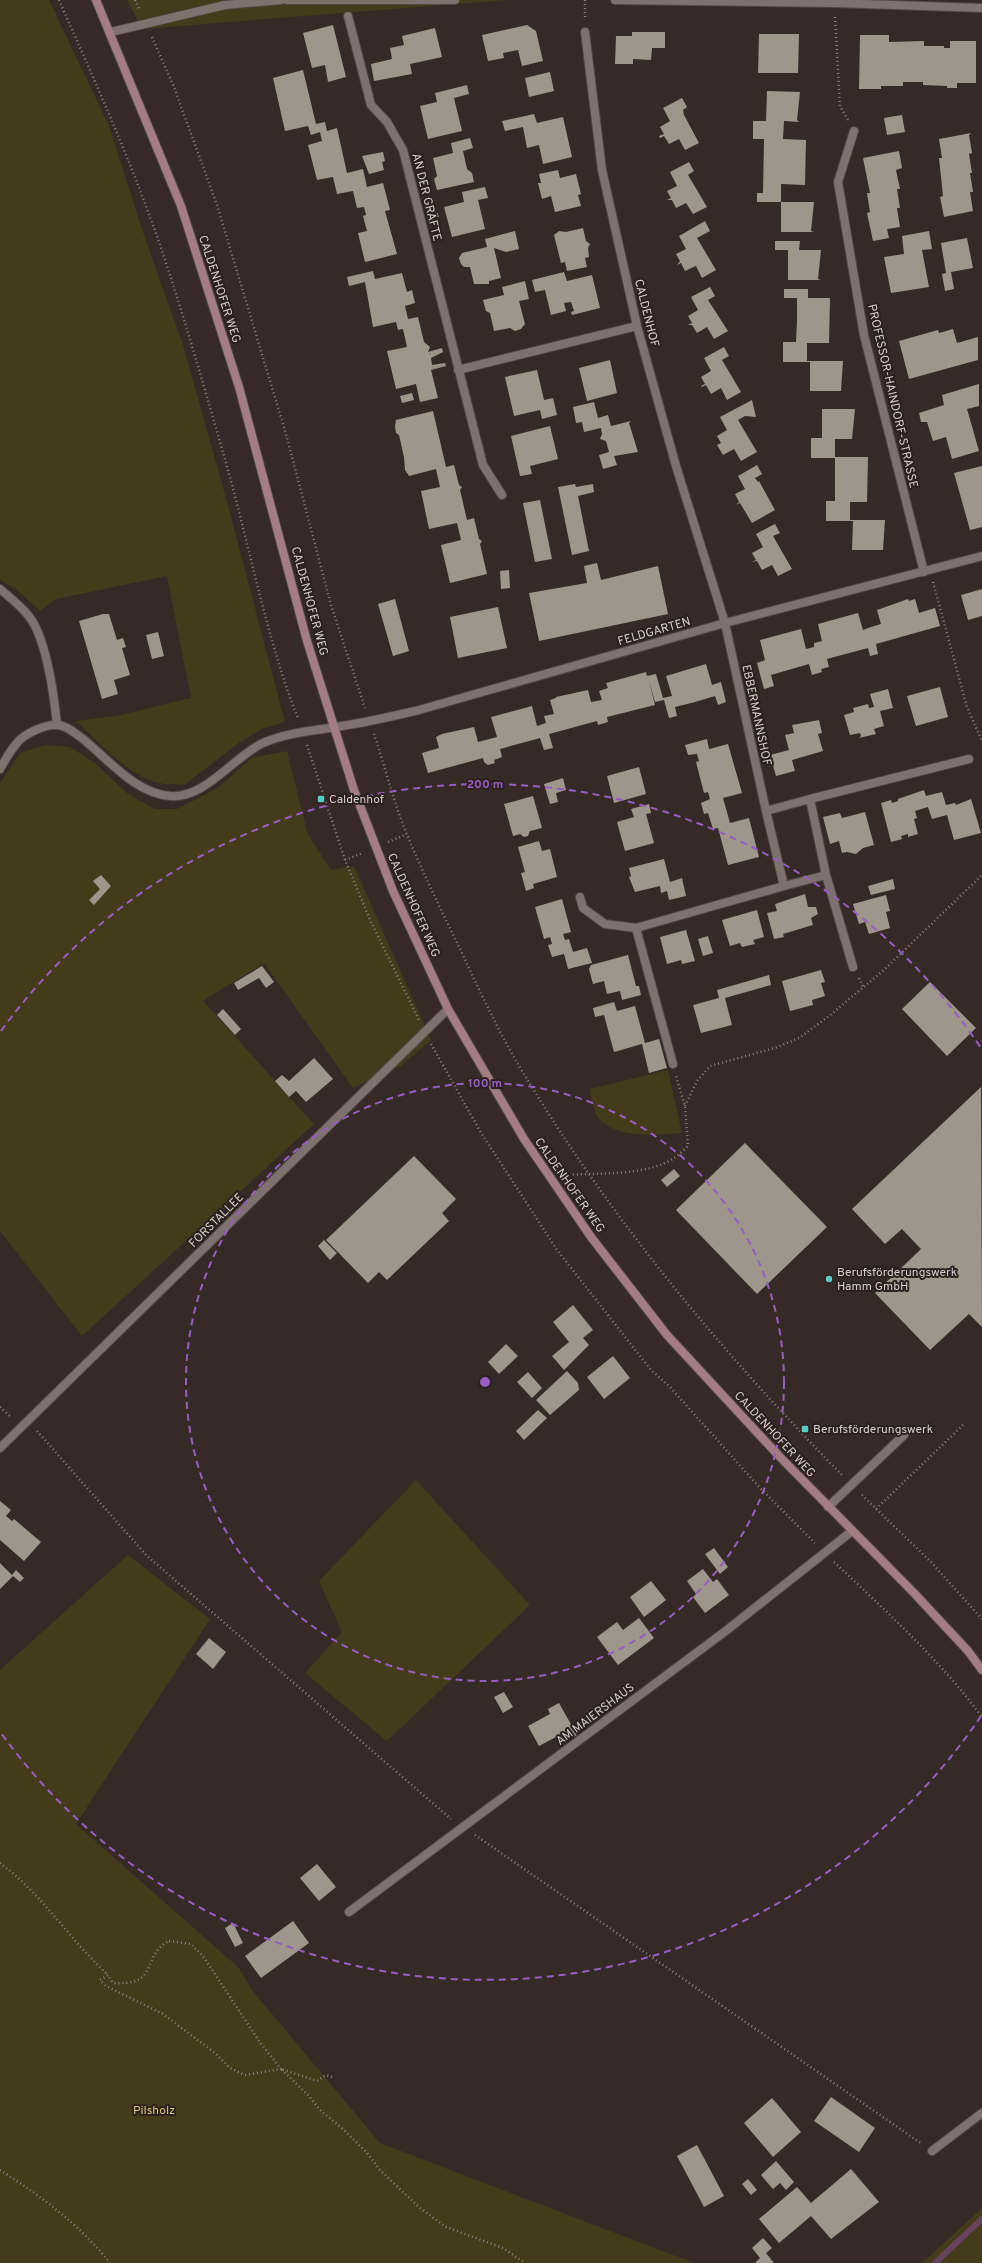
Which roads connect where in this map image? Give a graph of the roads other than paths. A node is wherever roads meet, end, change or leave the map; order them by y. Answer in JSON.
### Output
{"nodes":[{"id":1,"x":96,"y":0,"type":"edge"},
{"id":2,"x":281,"y":0,"type":"edge"},
{"id":3,"x":287,"y":0,"type":"edge"},
{"id":4,"x":455,"y":0,"type":"edge"},
{"id":5,"x":615,"y":0,"type":"edge"},
{"id":6,"x":982,"y":8,"type":"edge"},
{"id":7,"x":348,"y":16,"type":"dead end"},
{"id":8,"x":111,"y":32,"type":"junction"},
{"id":9,"x":584,"y":32,"type":"road end"},
{"id":10,"x":854,"y":131,"type":"dead end"},
{"id":11,"x":637,"y":326,"type":"junction"},
{"id":12,"x":458,"y":370,"type":"junction"},
{"id":13,"x":502,"y":495,"type":"dead end"},
{"id":14,"x":982,"y":556,"type":"edge"},
{"id":15,"x":927,"y":571,"type":"junction"},
{"id":16,"x":0,"y":589,"type":"edge"},
{"id":17,"x":725,"y":623,"type":"junction"},
{"id":18,"x":57,"y":724,"type":"junction"},
{"id":19,"x":333,"y":728,"type":"junction"},
{"id":20,"x":969,"y":759,"type":"dead end"},
{"id":21,"x":0,"y":769,"type":"edge"},
{"id":22,"x":810,"y":799,"type":"junction"},
{"id":23,"x":766,"y":811,"type":"junction"},
{"id":24,"x":826,"y":875,"type":"junction"},
{"id":25,"x":784,"y":886,"type":"junction"},
{"id":26,"x":580,"y":897,"type":"dead end"},
{"id":27,"x":636,"y":928,"type":"junction"},
{"id":28,"x":853,"y":967,"type":"dead end"},
{"id":29,"x":448,"y":1010,"type":"junction"},
{"id":30,"x":673,"y":1064,"type":"road end"},
{"id":31,"x":904,"y":1435,"type":"dead end"},
{"id":32,"x":0,"y":1448,"type":"edge"},
{"id":33,"x":828,"y":1507,"type":"junction"},
{"id":34,"x":852,"y":1530,"type":"junction"},
{"id":35,"x":982,"y":1670,"type":"edge"},
{"id":36,"x":349,"y":1912,"type":"dead end"},
{"id":37,"x":982,"y":2113,"type":"edge"},
{"id":38,"x":932,"y":2151,"type":"road end"}],
"edges":[{"from":1,"to":8,"type":"main road","name":"CALDENHOFER WEG"},
{"from":2,"to":8,"type":"street"},
{"from":3,"to":4,"type":"street"},
{"from":5,"to":6,"type":"street"},
{"from":7,"to":12,"type":"street","name":"AN DER GRÄFTE"},
{"from":8,"to":19,"type":"main road","name":"CALDENHOFER WEG"},
{"from":9,"to":11,"type":"street","name":"CALDENHOF"},
{"from":10,"to":15,"type":"street","name":"PROFESSOR-HAINDORF-STRASSE"},
{"from":11,"to":12,"type":"street"},
{"from":11,"to":17,"type":"street","name":"CALDENHOF"},
{"from":12,"to":13,"type":"street","name":"AN DER GRÄFTE"},
{"from":14,"to":15,"type":"street","name":"FELDGARTEN"},
{"from":15,"to":17,"type":"street","name":"FELDGARTEN"},
{"from":16,"to":18,"type":"street"},
{"from":17,"to":19,"type":"street","name":"FELDGARTEN"},
{"from":17,"to":23,"type":"street","name":"EBBERMANNSHOF"},
{"from":18,"to":19,"type":"street","name":"FELDGARTEN"},
{"from":18,"to":21,"type":"street"},
{"from":19,"to":29,"type":"main road","name":"CALDENHOFER WEG"},
{"from":20,"to":22,"type":"street"},
{"from":22,"to":23,"type":"street"},
{"from":22,"to":24,"type":"street"},
{"from":23,"to":25,"type":"street","name":"EBBERMANNSHOF"},
{"from":24,"to":25,"type":"street"},
{"from":24,"to":28,"type":"street"},
{"from":25,"to":27,"type":"street"},
{"from":26,"to":27,"type":"street"},
{"from":27,"to":30,"type":"street"},
{"from":29,"to":32,"type":"street","name":"FORSTALLEE"},
{"from":29,"to":33,"type":"main road","name":"CALDENHOFER WEG"},
{"from":31,"to":33,"type":"street"},
{"from":33,"to":34,"type":"main road","name":"CALDENHOFER WEG"},
{"from":34,"to":35,"type":"main road","name":"CALDENHOFER WEG"},
{"from":34,"to":36,"type":"street","name":"AM MAIERSHAUS"},
{"from":37,"to":38,"type":"street"}]}
